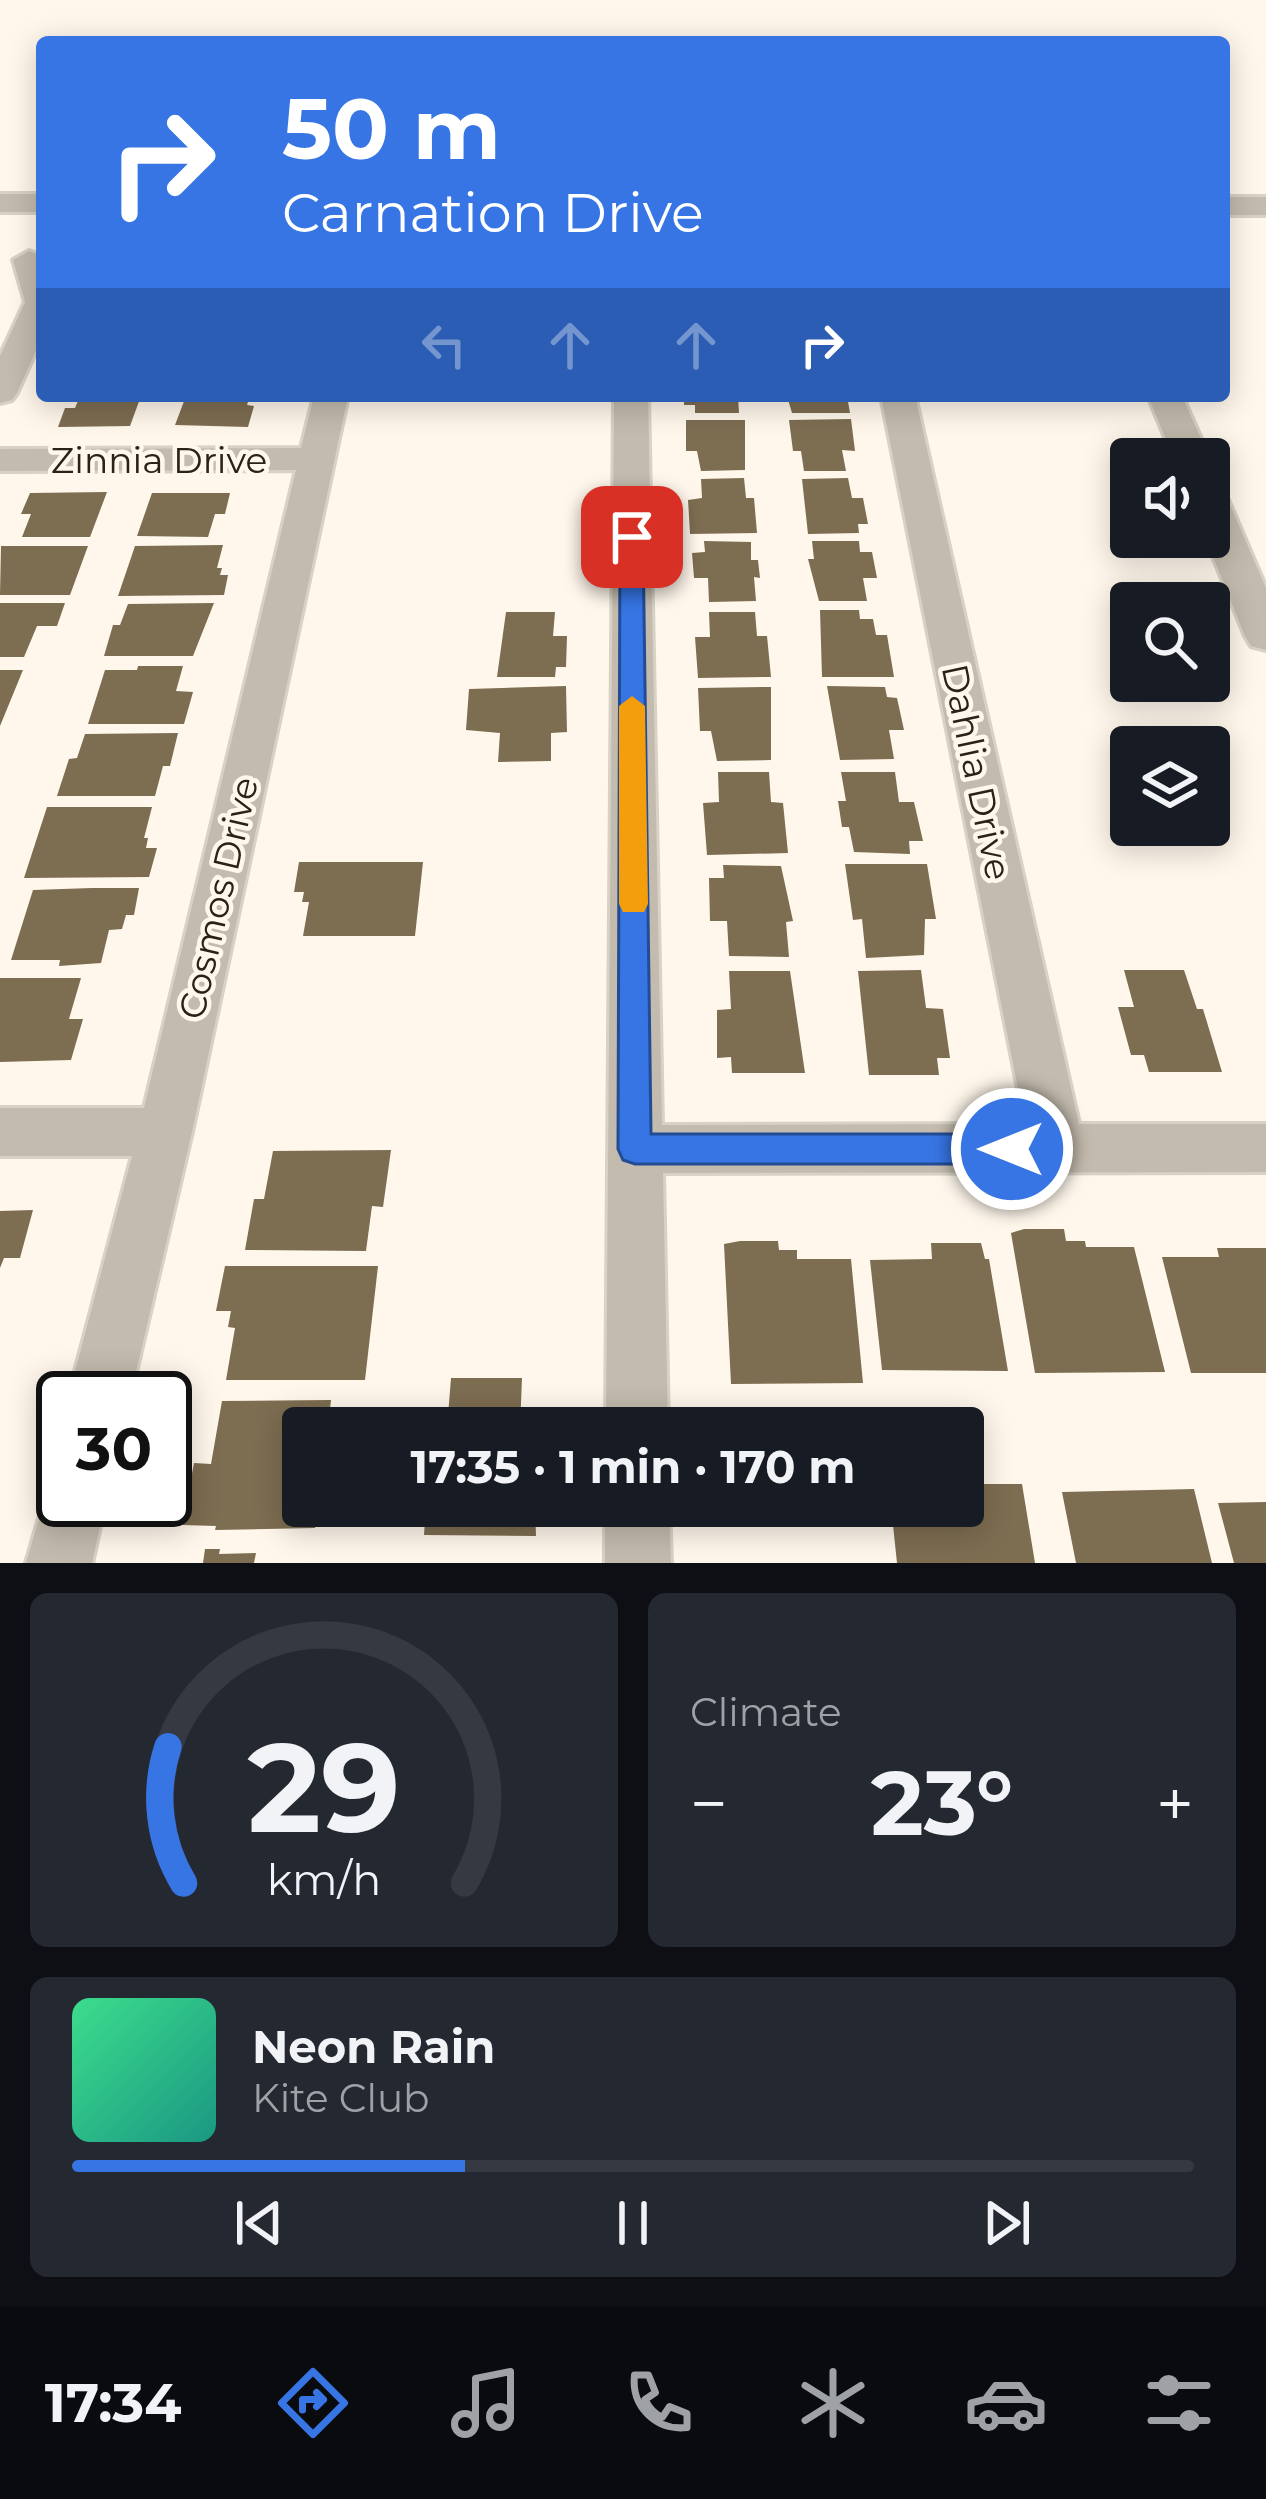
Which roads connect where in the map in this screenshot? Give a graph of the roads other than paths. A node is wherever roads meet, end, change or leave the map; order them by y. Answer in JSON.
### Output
{"nodes":[{"id":1,"x":0,"y":203,"type":"edge"},
{"id":2,"x":36,"y":203,"type":"edge"},
{"id":3,"x":1230,"y":206,"type":"edge"},
{"id":4,"x":1266,"y":206,"type":"edge"},
{"id":5,"x":29,"y":260,"type":"dead end"},
{"id":6,"x":36,"y":284,"type":"edge"},
{"id":7,"x":36,"y":313,"type":"edge"},
{"id":8,"x":0,"y":393,"type":"edge"},
{"id":9,"x":331,"y":402,"type":"edge"},
{"id":10,"x":631,"y":402,"type":"edge"},
{"id":11,"x":899,"y":402,"type":"edge"},
{"id":12,"x":1168,"y":402,"type":"edge"},
{"id":13,"x":1183,"y":438,"type":"edge"},
{"id":14,"x":318,"y":459,"type":"junction"},
{"id":15,"x":0,"y":460,"type":"edge"},
{"id":16,"x":1230,"y":550,"type":"edge"},
{"id":17,"x":1266,"y":637,"type":"edge"},
{"id":18,"x":0,"y":1132,"type":"edge"},
{"id":19,"x":165,"y":1132,"type":"junction"},
{"id":20,"x":1266,"y":1148,"type":"edge"},
{"id":21,"x":635,"y":1149,"type":"junction"},
{"id":22,"x":1057,"y":1149,"type":"junction"},
{"id":23,"x":106,"y":1371,"type":"edge"},
{"id":24,"x":637,"y":1407,"type":"edge"},
{"id":25,"x":68,"y":1527,"type":"edge"},
{"id":26,"x":637,"y":1527,"type":"edge"},
{"id":27,"x":59,"y":1563,"type":"edge"},
{"id":28,"x":638,"y":1563,"type":"edge"}],
"edges":[{"from":1,"to":2,"type":"street"},
{"from":3,"to":4,"type":"street"},
{"from":5,"to":6,"type":"street"},
{"from":7,"to":8,"type":"street"},
{"from":9,"to":14,"type":"street","name":"Cosmos Drive"},
{"from":10,"to":21,"type":"street"},
{"from":11,"to":22,"type":"street","name":"Dahlia Drive"},
{"from":12,"to":13,"type":"street"},
{"from":14,"to":15,"type":"street","name":"Zinnia Drive"},
{"from":14,"to":19,"type":"street","name":"Cosmos Drive"},
{"from":16,"to":17,"type":"street"},
{"from":18,"to":19,"type":"street"},
{"from":19,"to":23,"type":"street","name":"Cosmos Drive"},
{"from":20,"to":22,"type":"street"},
{"from":21,"to":22,"type":"street"},
{"from":21,"to":24,"type":"street"},
{"from":25,"to":27,"type":"street"},
{"from":26,"to":28,"type":"street"}]}
